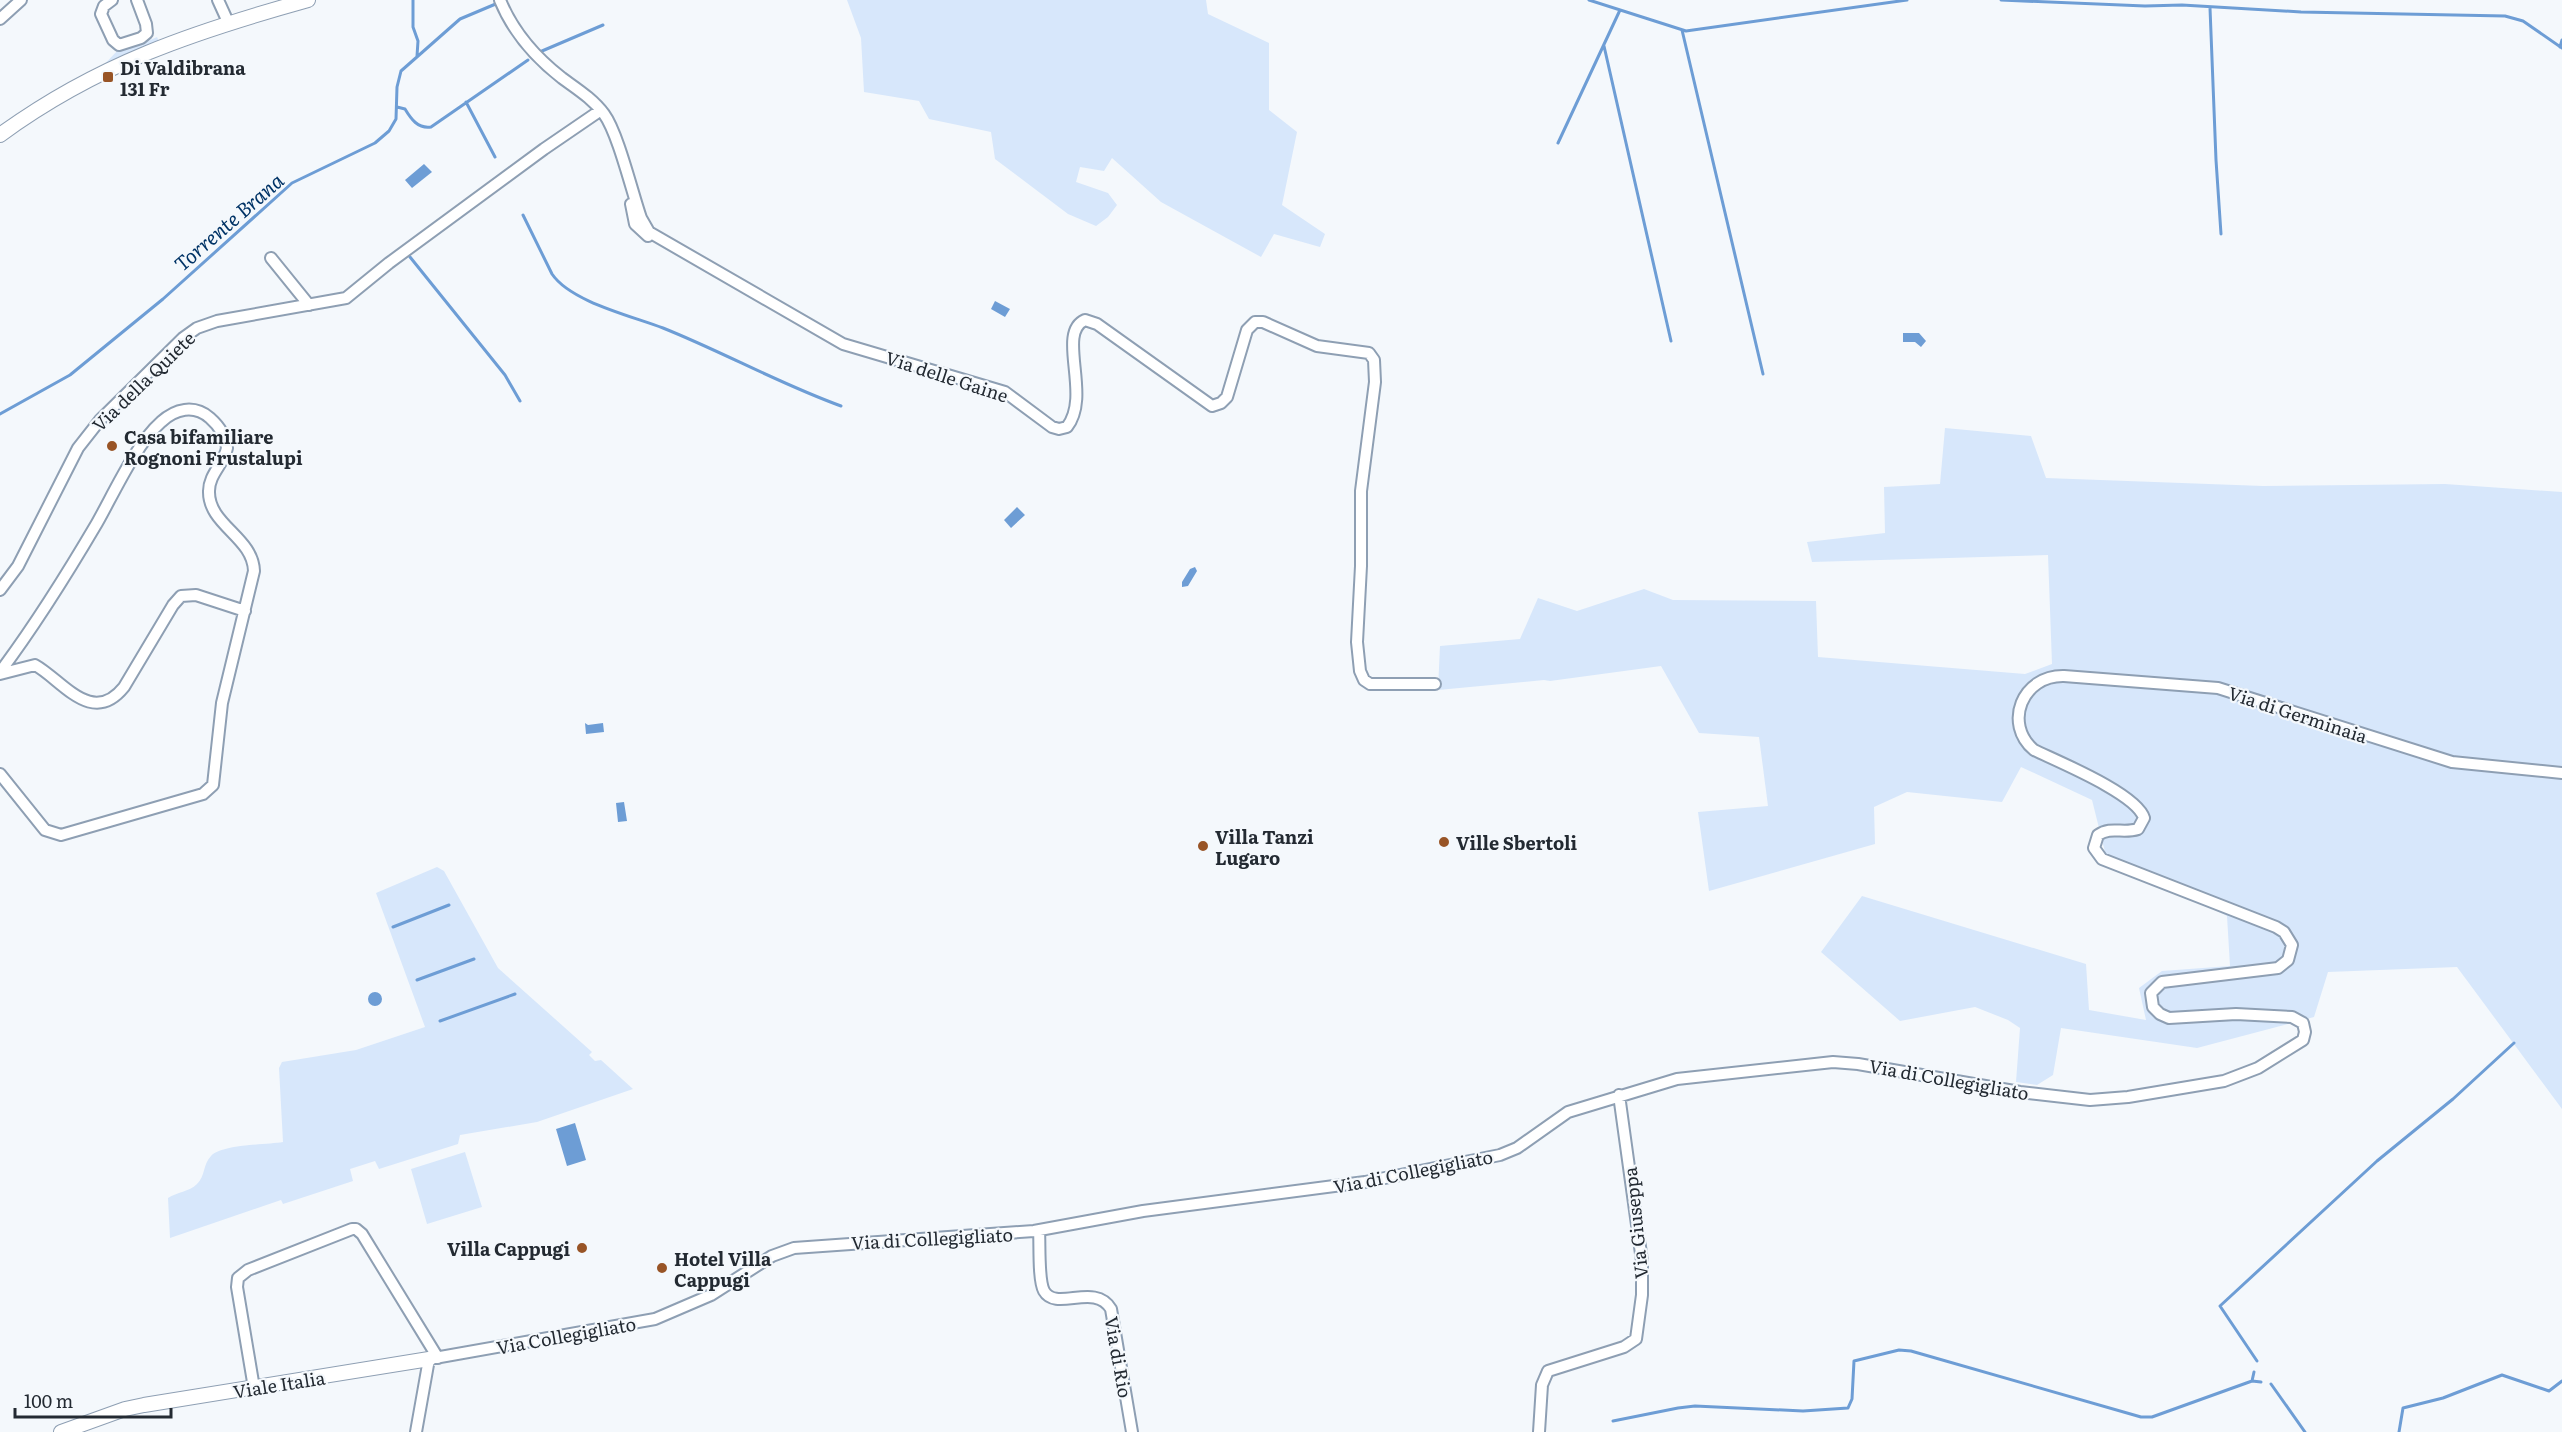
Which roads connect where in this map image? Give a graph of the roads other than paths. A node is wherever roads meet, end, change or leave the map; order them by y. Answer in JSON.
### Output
{"nodes":[{"id":1,"x":21,"y":0,"type":"edge"},
{"id":2,"x":112,"y":0,"type":"edge"},
{"id":3,"x":137,"y":0,"type":"edge"},
{"id":4,"x":218,"y":0,"type":"edge"},
{"id":5,"x":308,"y":0,"type":"edge"},
{"id":6,"x":502,"y":5,"type":"edge"},
{"id":7,"x":0,"y":19,"type":"edge"},
{"id":8,"x":228,"y":22,"type":"junction"},
{"id":9,"x":601,"y":110,"type":"junction"},
{"id":10,"x":0,"y":135,"type":"edge"},
{"id":11,"x":271,"y":258,"type":"dead end"},
{"id":12,"x":309,"y":305,"type":"junction"},
{"id":13,"x":0,"y":590,"type":"edge"},
{"id":14,"x":245,"y":611,"type":"junction"},
{"id":15,"x":0,"y":673,"type":"edge"},
{"id":16,"x":1435,"y":684,"type":"dead end"},
{"id":17,"x":2032,"y":685,"type":"joint"},
{"id":18,"x":2562,"y":773,"type":"edge"},
{"id":19,"x":0,"y":774,"type":"edge"},
{"id":20,"x":1619,"y":1095,"type":"junction"},
{"id":21,"x":1040,"y":1230,"type":"junction"},
{"id":22,"x":762,"y":1262,"type":"joint"},
{"id":23,"x":433,"y":1358,"type":"junction"},
{"id":24,"x":254,"y":1388,"type":"junction"},
{"id":25,"x":62,"y":1432,"type":"edge"},
{"id":26,"x":416,"y":1432,"type":"edge"},
{"id":27,"x":1132,"y":1432,"type":"edge"},
{"id":28,"x":1539,"y":1432,"type":"edge"}],
"edges":[{"from":1,"to":7,"type":"street"},
{"from":2,"to":3,"type":"street"},
{"from":4,"to":8,"type":"street"},
{"from":5,"to":8,"type":"street"},
{"from":6,"to":9,"type":"street","name":"Via delle Gaine"},
{"from":8,"to":10,"type":"street"},
{"from":9,"to":12,"type":"street","name":"Via della Quiete"},
{"from":9,"to":16,"type":"street","name":"Via delle Gaine"},
{"from":11,"to":12,"type":"street"},
{"from":12,"to":13,"type":"street","name":"Via della Quiete"},
{"from":14,"to":15,"type":"street"},
{"from":14,"to":15,"type":"street"},
{"from":14,"to":19,"type":"street"},
{"from":17,"to":18,"type":"street","name":"Via di Germinaia"},
{"from":17,"to":20,"type":"street","name":"Via di Collegigliato"},
{"from":20,"to":21,"type":"street","name":"Via di Collegigliato"},
{"from":20,"to":28,"type":"street","name":"Via Giuseppa"},
{"from":21,"to":22,"type":"street","name":"Via di Collegigliato"},
{"from":21,"to":27,"type":"street","name":"Via di Rio"},
{"from":22,"to":23,"type":"street","name":"Via Collegigliato"},
{"from":23,"to":24,"type":"street","name":"Viale Italia"},
{"from":23,"to":24,"type":"street"},
{"from":23,"to":26,"type":"street"},
{"from":24,"to":25,"type":"street","name":"Viale Italia"}]}
